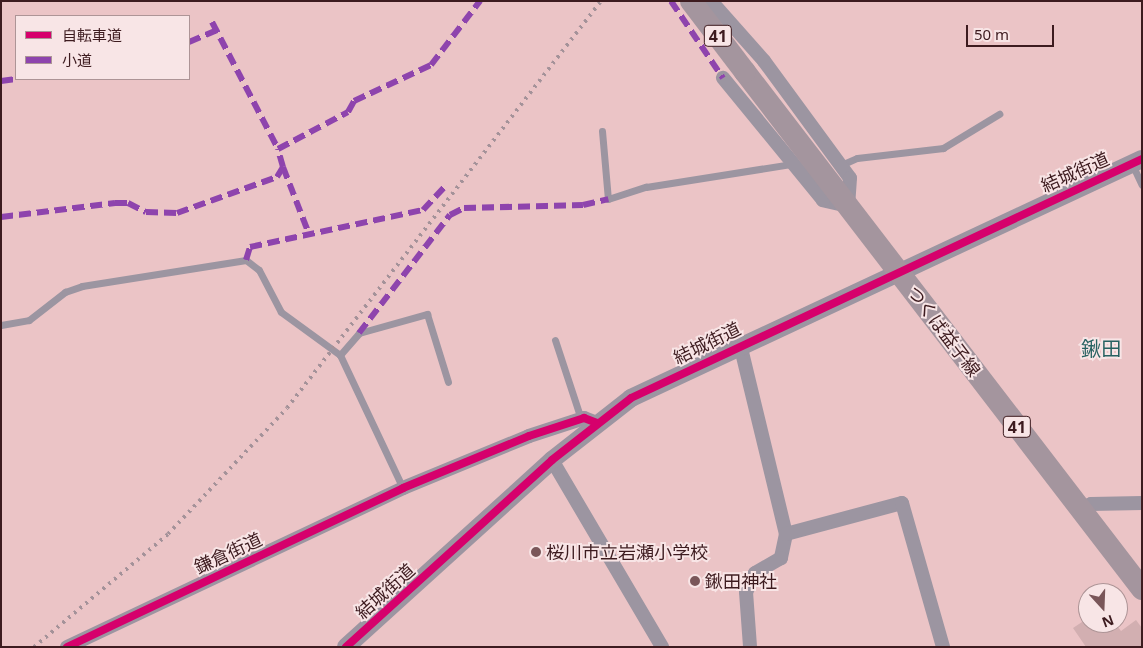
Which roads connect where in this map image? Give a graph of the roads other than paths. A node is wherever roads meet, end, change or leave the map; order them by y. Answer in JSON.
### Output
{"nodes":[{"id":1,"x":691,"y":1,"type":"edge"},
{"id":2,"x":711,"y":1,"type":"edge"},
{"id":3,"x":750,"y":62,"type":"junction"},
{"id":4,"x":723,"y":78,"type":"joint"},
{"id":5,"x":999,"y":114,"type":"dead end"},
{"id":6,"x":602,"y":131,"type":"dead end"},
{"id":7,"x":1137,"y":161,"type":"edge"},
{"id":8,"x":792,"y":164,"type":"junction"},
{"id":9,"x":841,"y":165,"type":"junction"},
{"id":10,"x":1142,"y":185,"type":"edge"},
{"id":11,"x":848,"y":206,"type":"junction"},
{"id":12,"x":897,"y":270,"type":"junction"},
{"id":13,"x":1,"y":325,"type":"edge"},
{"id":14,"x":555,"y":340,"type":"dead end"},
{"id":15,"x":740,"y":344,"type":"junction"},
{"id":16,"x":340,"y":355,"type":"junction"},
{"id":17,"x":448,"y":382,"type":"dead end"},
{"id":18,"x":589,"y":421,"type":"junction"},
{"id":19,"x":552,"y":460,"type":"junction"},
{"id":20,"x":403,"y":488,"type":"junction"},
{"id":21,"x":1142,"y":503,"type":"edge"},
{"id":22,"x":1080,"y":509,"type":"junction"},
{"id":23,"x":786,"y":534,"type":"junction"},
{"id":24,"x":1142,"y":589,"type":"edge"},
{"id":25,"x":67,"y":647,"type":"edge"},
{"id":26,"x":346,"y":647,"type":"edge"},
{"id":27,"x":662,"y":647,"type":"edge"},
{"id":28,"x":750,"y":647,"type":"edge"},
{"id":29,"x":944,"y":647,"type":"edge"}],
"edges":[{"from":1,"to":3,"type":"main road","name":"つくば益子線","number":"41","bridge":true},
{"from":2,"to":3,"type":"street"},
{"from":3,"to":4,"type":"lane"},
{"from":3,"to":9,"type":"street"},
{"from":3,"to":11,"type":"main road","name":"つくば益子線","number":"41"},
{"from":4,"to":8,"type":"street"},
{"from":5,"to":9,"type":"lane"},
{"from":6,"to":8,"type":"lane"},
{"from":7,"to":10,"type":"lane"},
{"from":7,"to":12,"type":"street","name":"結城街道"},
{"from":8,"to":11,"type":"street"},
{"from":9,"to":11,"type":"street"},
{"from":11,"to":12,"type":"main road","name":"つくば益子線","number":"41"},
{"from":12,"to":15,"type":"street","name":"結城街道"},
{"from":12,"to":22,"type":"main road","name":"つくば益子線","number":"41"},
{"from":13,"to":16,"type":"lane"},
{"from":14,"to":18,"type":"lane"},
{"from":15,"to":18,"type":"street","name":"結城街道"},
{"from":15,"to":23,"type":"street"},
{"from":16,"to":17,"type":"lane"},
{"from":16,"to":20,"type":"lane"},
{"from":18,"to":19,"type":"street","name":"結城街道"},
{"from":18,"to":20,"type":"street","name":"鎌倉街道"},
{"from":19,"to":26,"type":"street","name":"結城街道"},
{"from":19,"to":27,"type":"street"},
{"from":20,"to":25,"type":"street","name":"鎌倉街道"},
{"from":21,"to":22,"type":"street"},
{"from":22,"to":24,"type":"main road","name":"つくば益子線","number":"41"},
{"from":23,"to":28,"type":"street"},
{"from":23,"to":29,"type":"street"}]}
